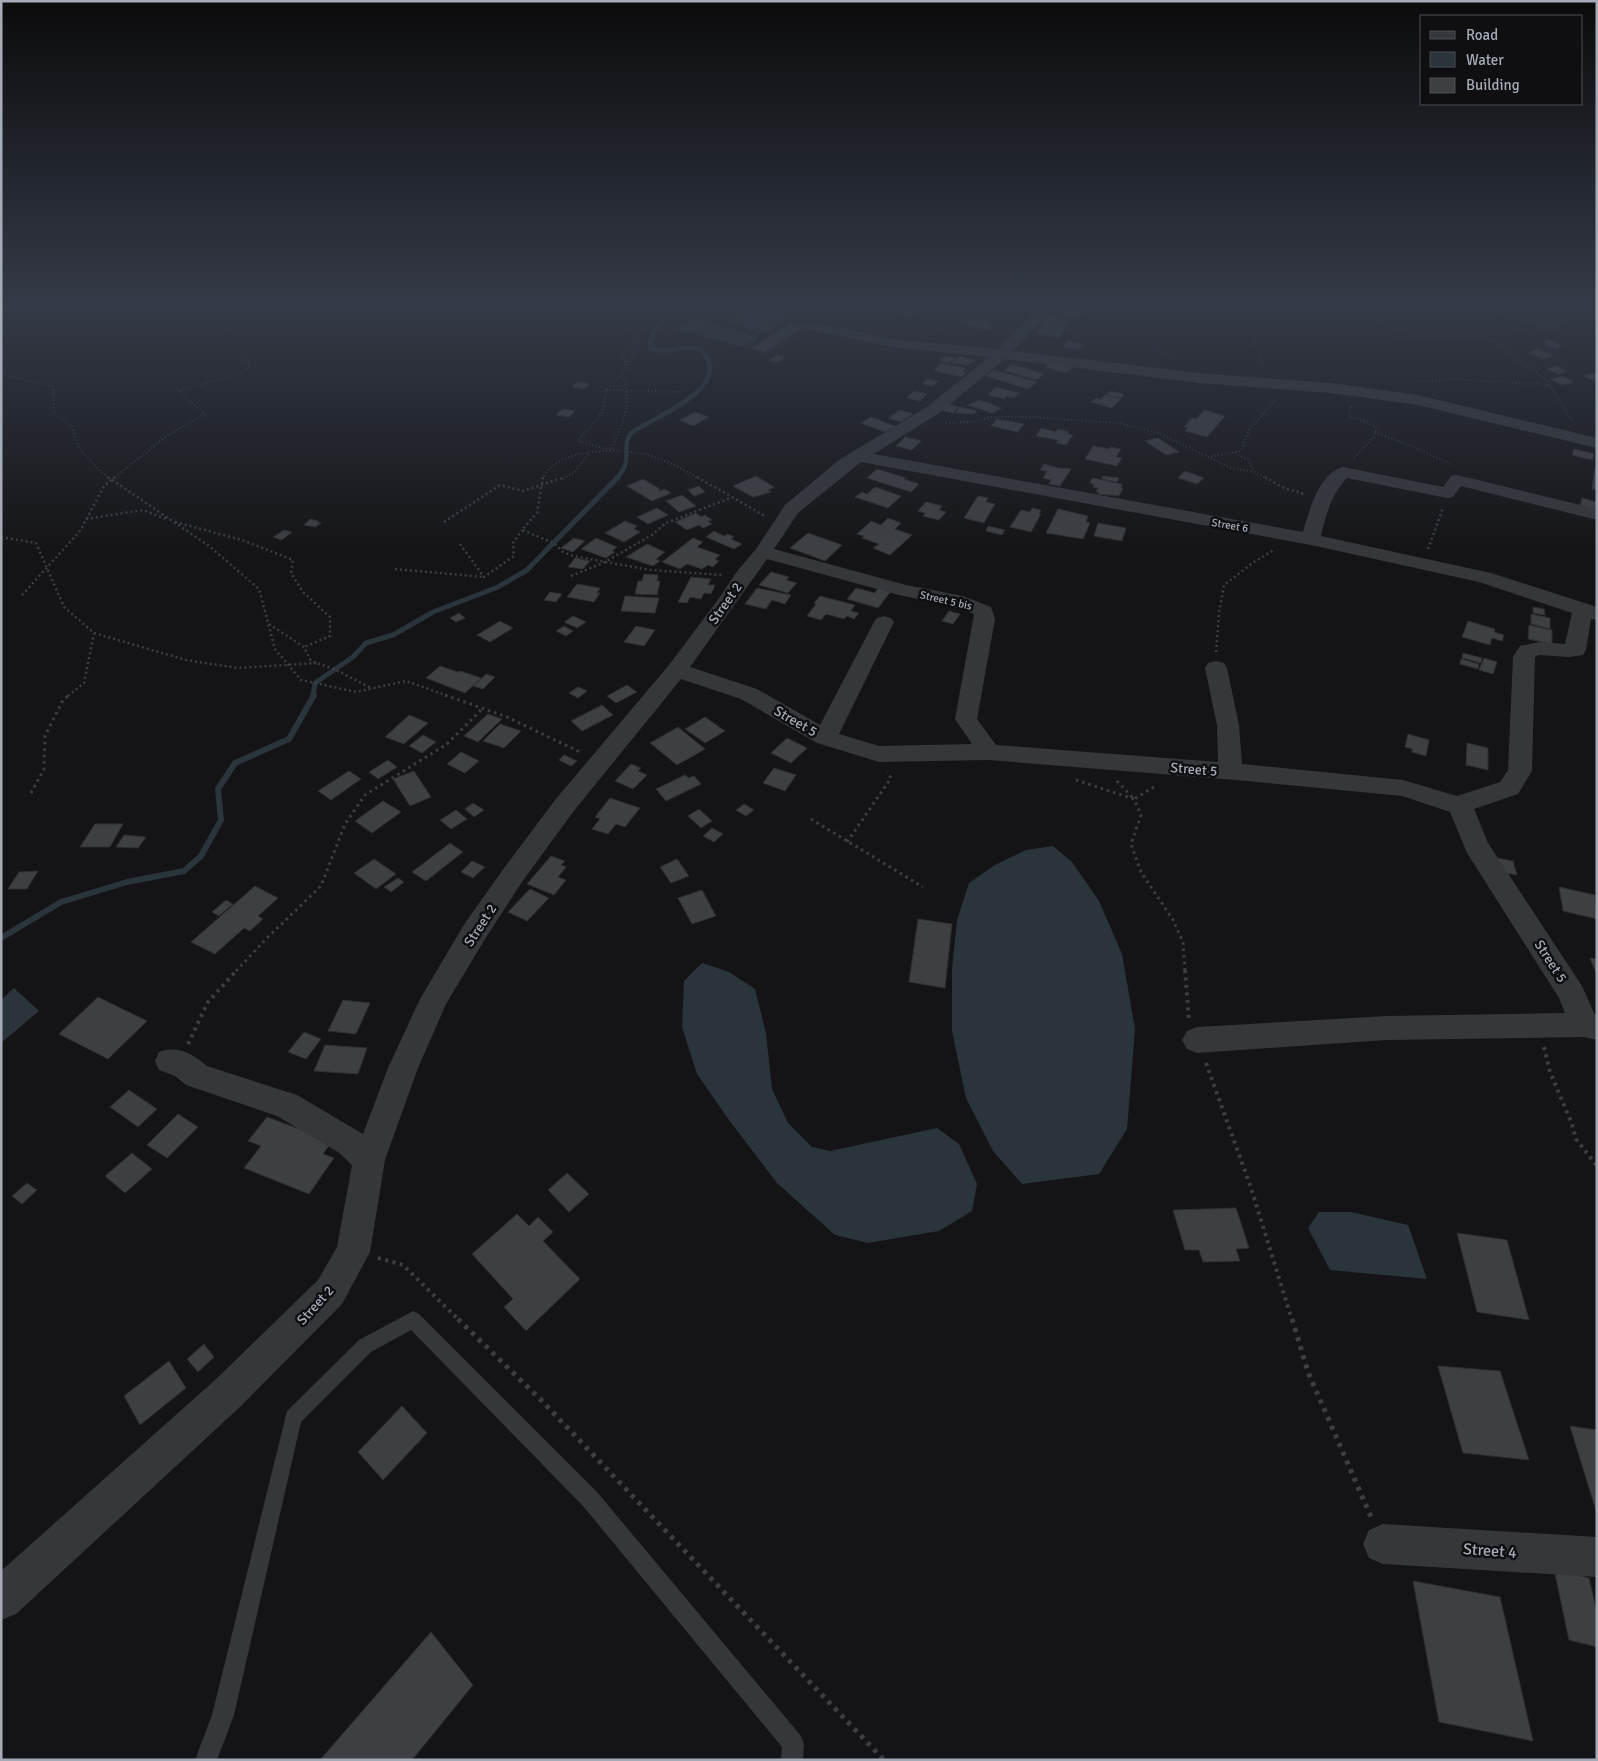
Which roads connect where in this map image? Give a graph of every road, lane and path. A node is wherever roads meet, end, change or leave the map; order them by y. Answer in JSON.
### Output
{"nodes":[{"id":1,"x":53,"y":388,"type":"edge"},
{"id":2,"x":186,"y":388,"type":"edge"},
{"id":3,"x":628,"y":388,"type":"edge"},
{"id":4,"x":960,"y":388,"type":"edge"},
{"id":5,"x":1278,"y":388,"type":"edge"},
{"id":6,"x":1332,"y":388,"type":"edge"},
{"id":7,"x":1551,"y":388,"type":"edge"},
{"id":8,"x":606,"y":390,"type":"joint"},
{"id":9,"x":629,"y":391,"type":"junction"},
{"id":10,"x":683,"y":392,"type":"dead end"},
{"id":11,"x":1349,"y":416,"type":"dead end"},
{"id":12,"x":908,"y":425,"type":"junction"},
{"id":13,"x":1375,"y":432,"type":"junction"},
{"id":14,"x":1591,"y":442,"type":"edge"},
{"id":15,"x":611,"y":450,"type":"junction"},
{"id":16,"x":1235,"y":452,"type":"junction"},
{"id":17,"x":589,"y":453,"type":"junction"},
{"id":18,"x":858,"y":456,"type":"junction"},
{"id":19,"x":1207,"y":457,"type":"junction"},
{"id":20,"x":1457,"y":468,"type":"dead end"},
{"id":21,"x":1255,"y":472,"type":"junction"},
{"id":22,"x":1342,"y":472,"type":"junction"},
{"id":23,"x":111,"y":480,"type":"junction"},
{"id":24,"x":541,"y":486,"type":"junction"},
{"id":25,"x":730,"y":498,"type":"junction"},
{"id":26,"x":1320,"y":500,"type":"junction"},
{"id":27,"x":1445,"y":501,"type":"dead end"},
{"id":28,"x":1597,"y":515,"type":"edge"},
{"id":29,"x":86,"y":519,"type":"junction"},
{"id":30,"x":172,"y":521,"type":"junction"},
{"id":31,"x":444,"y":522,"type":"dead end"},
{"id":32,"x":780,"y":523,"type":"junction"},
{"id":33,"x":522,"y":530,"type":"junction"},
{"id":34,"x":1,"y":537,"type":"edge"},
{"id":35,"x":1311,"y":539,"type":"junction"},
{"id":36,"x":460,"y":544,"type":"dead end"},
{"id":37,"x":762,"y":552,"type":"junction"},
{"id":38,"x":605,"y":562,"type":"junction"},
{"id":39,"x":1423,"y":564,"type":"junction"},
{"id":40,"x":46,"y":567,"type":"junction"},
{"id":41,"x":394,"y":569,"type":"dead end"},
{"id":42,"x":745,"y":574,"type":"junction"},
{"id":43,"x":571,"y":576,"type":"dead end"},
{"id":44,"x":484,"y":577,"type":"junction"},
{"id":45,"x":22,"y":595,"type":"dead end"},
{"id":46,"x":1590,"y":612,"type":"edge"},
{"id":47,"x":884,"y":622,"type":"dead end"},
{"id":48,"x":268,"y":623,"type":"junction"},
{"id":49,"x":94,"y":633,"type":"junction"},
{"id":50,"x":304,"y":647,"type":"junction"},
{"id":51,"x":317,"y":663,"type":"junction"},
{"id":52,"x":289,"y":665,"type":"junction"},
{"id":53,"x":1216,"y":668,"type":"joint"},
{"id":54,"x":677,"y":670,"type":"junction"},
{"id":55,"x":372,"y":689,"type":"junction"},
{"id":56,"x":483,"y":708,"type":"junction"},
{"id":57,"x":824,"y":738,"type":"junction"},
{"id":58,"x":989,"y":752,"type":"junction"},
{"id":59,"x":879,"y":754,"type":"junction"},
{"id":60,"x":600,"y":762,"type":"junction"},
{"id":61,"x":1230,"y":772,"type":"junction"},
{"id":62,"x":1072,"y":778,"type":"dead end"},
{"id":63,"x":30,"y":794,"type":"dead end"},
{"id":64,"x":1460,"y":806,"type":"junction"},
{"id":65,"x":810,"y":819,"type":"dead end"},
{"id":66,"x":847,"y":842,"type":"junction"},
{"id":67,"x":923,"y":887,"type":"dead end"},
{"id":68,"x":1538,"y":1025,"type":"junction"},
{"id":69,"x":1590,"y":1026,"type":"edge"},
{"id":70,"x":1197,"y":1040,"type":"junction"},
{"id":71,"x":177,"y":1064,"type":"joint"},
{"id":72,"x":370,"y":1160,"type":"junction"},
{"id":73,"x":1597,"y":1166,"type":"edge"},
{"id":74,"x":353,"y":1252,"type":"junction"},
{"id":75,"x":1383,"y":1544,"type":"joint"},
{"id":76,"x":1597,"y":1557,"type":"edge"},
{"id":77,"x":1,"y":1599,"type":"edge"},
{"id":78,"x":206,"y":1760,"type":"edge"},
{"id":79,"x":792,"y":1760,"type":"edge"},
{"id":80,"x":884,"y":1760,"type":"edge"}],
"edges":[{"from":1,"to":23,"type":"path"},
{"from":2,"to":23,"type":"path"},
{"from":3,"to":9,"type":"path"},
{"from":4,"to":12,"type":"street","name":"Street 2"},
{"from":5,"to":16,"type":"path"},
{"from":6,"to":14,"type":"street"},
{"from":7,"to":14,"type":"path"},
{"from":8,"to":9,"type":"path"},
{"from":8,"to":15,"type":"path"},
{"from":9,"to":10,"type":"path"},
{"from":9,"to":15,"type":"path"},
{"from":11,"to":13,"type":"path"},
{"from":12,"to":18,"type":"street","name":"Street 2"},
{"from":12,"to":19,"type":"path"},
{"from":13,"to":20,"type":"path"},
{"from":13,"to":22,"type":"path"},
{"from":15,"to":17,"type":"path"},
{"from":15,"to":25,"type":"path"},
{"from":16,"to":19,"type":"path"},
{"from":16,"to":21,"type":"path"},
{"from":17,"to":24,"type":"path"},
{"from":17,"to":24,"type":"path"},
{"from":18,"to":32,"type":"street","name":"Street 2"},
{"from":18,"to":35,"type":"street","name":"Street 6"},
{"from":19,"to":21,"type":"path"},
{"from":21,"to":26,"type":"path"},
{"from":22,"to":26,"type":"street"},
{"from":22,"to":28,"type":"street"},
{"from":23,"to":29,"type":"path"},
{"from":23,"to":30,"type":"path"},
{"from":24,"to":31,"type":"path"},
{"from":24,"to":33,"type":"path"},
{"from":25,"to":32,"type":"path"},
{"from":25,"to":38,"type":"path"},
{"from":26,"to":35,"type":"street"},
{"from":27,"to":39,"type":"path"},
{"from":29,"to":30,"type":"path"},
{"from":29,"to":40,"type":"path"},
{"from":30,"to":48,"type":"path"},
{"from":30,"to":50,"type":"path"},
{"from":32,"to":37,"type":"street","name":"Street 2"},
{"from":33,"to":38,"type":"path"},
{"from":33,"to":44,"type":"path"},
{"from":34,"to":40,"type":"path"},
{"from":35,"to":39,"type":"street","name":"Street 6"},
{"from":35,"to":53,"type":"path"},
{"from":36,"to":44,"type":"path"},
{"from":37,"to":42,"type":"street","name":"Street 2"},
{"from":37,"to":58,"type":"street","name":"Street 5 bis"},
{"from":38,"to":42,"type":"path"},
{"from":38,"to":43,"type":"path"},
{"from":39,"to":46,"type":"street","name":"Street 6"},
{"from":40,"to":45,"type":"path"},
{"from":40,"to":49,"type":"path"},
{"from":41,"to":44,"type":"path"},
{"from":42,"to":54,"type":"street","name":"Street 2"},
{"from":46,"to":64,"type":"street"},
{"from":47,"to":57,"type":"street"},
{"from":48,"to":50,"type":"path"},
{"from":48,"to":52,"type":"path"},
{"from":49,"to":52,"type":"path"},
{"from":49,"to":63,"type":"path"},
{"from":50,"to":51,"type":"path"},
{"from":51,"to":52,"type":"path"},
{"from":51,"to":55,"type":"path"},
{"from":52,"to":55,"type":"path"},
{"from":53,"to":61,"type":"street"},
{"from":54,"to":57,"type":"street","name":"Street 5"},
{"from":54,"to":60,"type":"street","name":"Street 2"},
{"from":55,"to":56,"type":"path"},
{"from":56,"to":60,"type":"path"},
{"from":56,"to":71,"type":"path"},
{"from":57,"to":59,"type":"street","name":"Street 5"},
{"from":58,"to":59,"type":"street","name":"Street 5"},
{"from":58,"to":61,"type":"street","name":"Street 5"},
{"from":59,"to":66,"type":"path"},
{"from":60,"to":72,"type":"street","name":"Street 2"},
{"from":61,"to":64,"type":"street","name":"Street 5"},
{"from":62,"to":70,"type":"path"},
{"from":64,"to":69,"type":"street","name":"Street 5"},
{"from":65,"to":66,"type":"path"},
{"from":66,"to":67,"type":"path"},
{"from":68,"to":69,"type":"street"},
{"from":68,"to":70,"type":"street"},
{"from":68,"to":73,"type":"path"},
{"from":70,"to":75,"type":"path"},
{"from":71,"to":72,"type":"street"},
{"from":72,"to":74,"type":"street","name":"Street 2"},
{"from":74,"to":77,"type":"street","name":"Street 2"},
{"from":74,"to":80,"type":"path"},
{"from":75,"to":76,"type":"street","name":"Street 4"},
{"from":78,"to":79,"type":"lane"}]}
